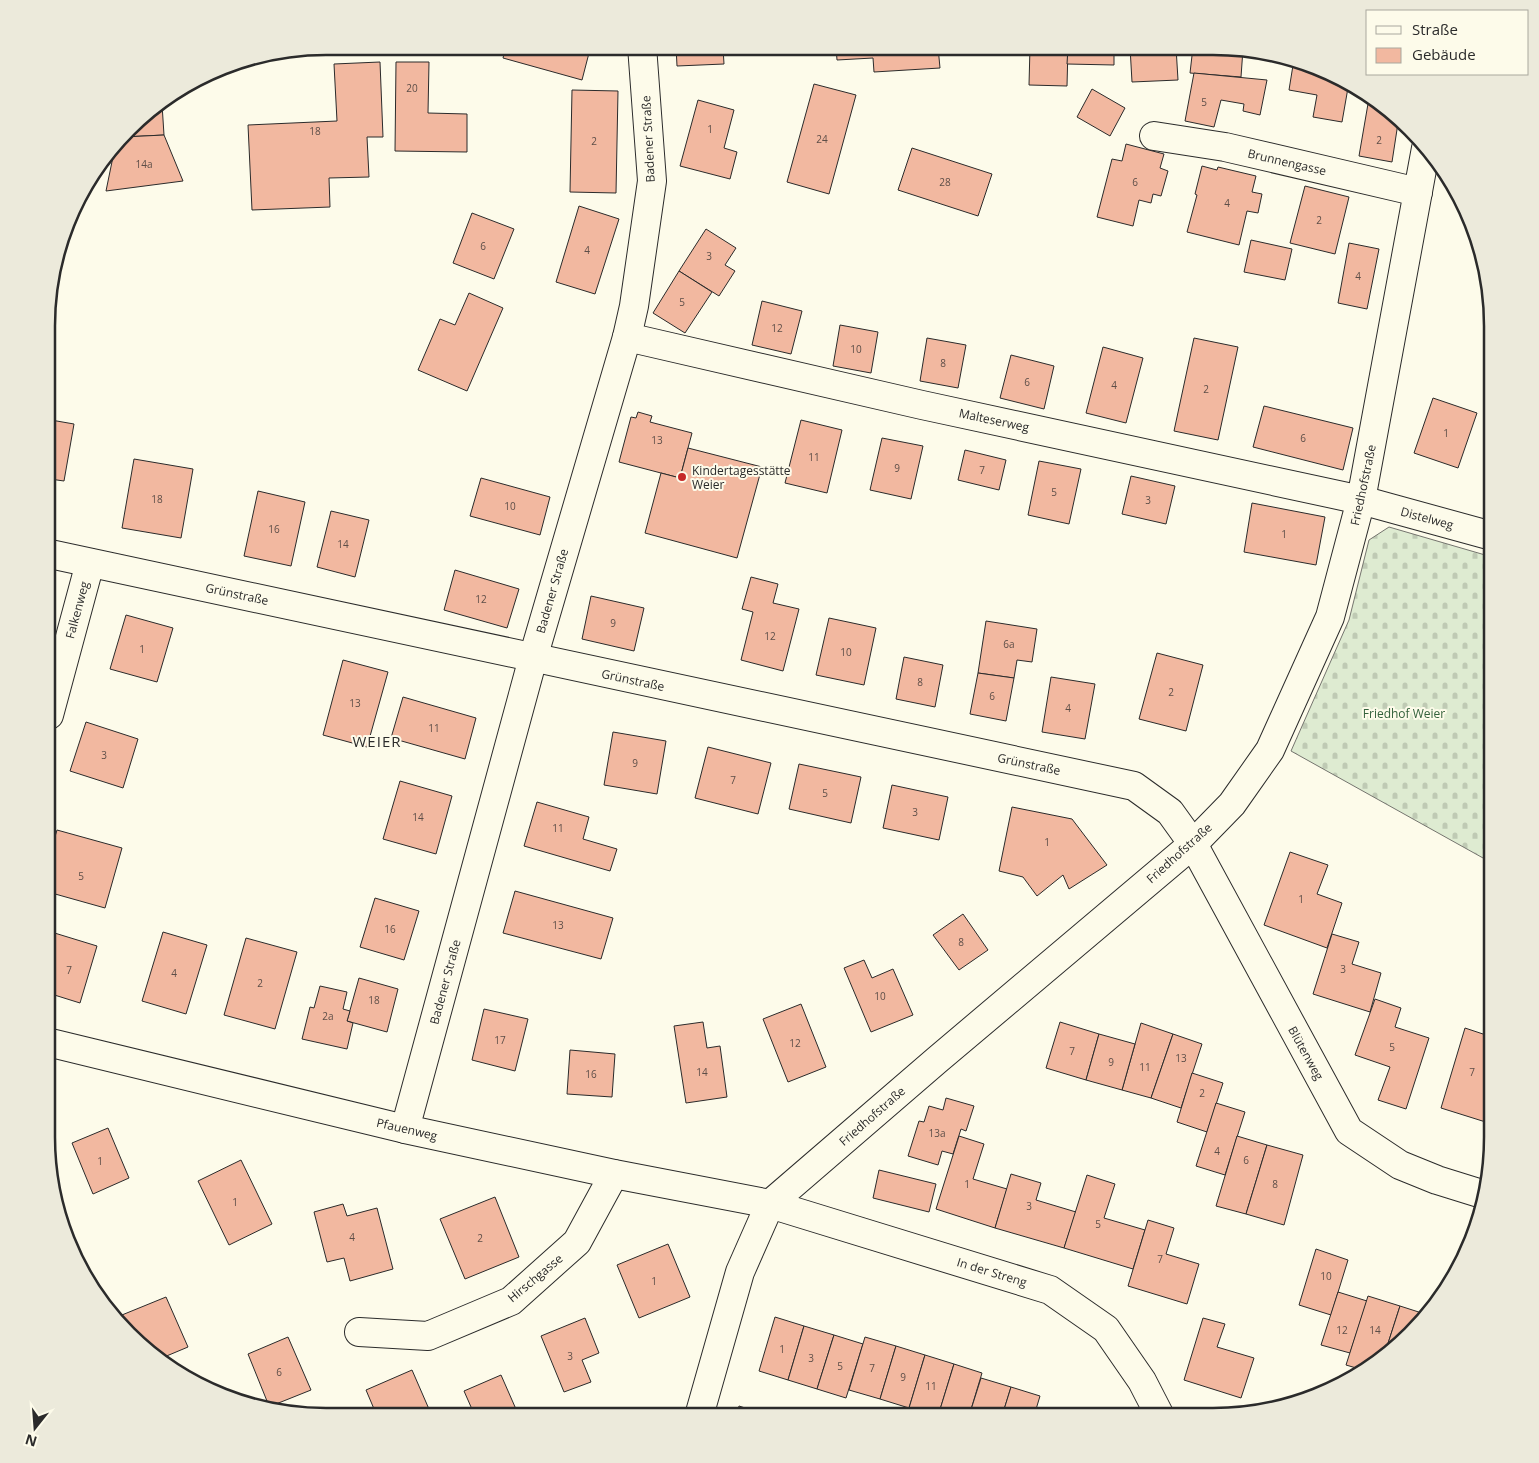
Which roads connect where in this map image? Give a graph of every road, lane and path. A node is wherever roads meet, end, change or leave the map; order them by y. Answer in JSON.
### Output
{"nodes":[{"id":1,"x":643,"y":55,"type":"edge"},
{"id":2,"x":1154,"y":136,"type":"dead end"},
{"id":3,"x":1424,"y":156,"type":"edge"},
{"id":4,"x":1418,"y":192,"type":"junction"},
{"id":5,"x":627,"y":337,"type":"junction"},
{"id":6,"x":1361,"y":500,"type":"junction"},
{"id":7,"x":1484,"y":534,"type":"edge"},
{"id":8,"x":55,"y":555,"type":"edge"},
{"id":9,"x":90,"y":563,"type":"junction"},
{"id":10,"x":533,"y":658,"type":"junction"},
{"id":11,"x":55,"y":693,"type":"edge"},
{"id":12,"x":1192,"y":844,"type":"junction"},
{"id":13,"x":55,"y":1051,"type":"edge"},
{"id":14,"x":405,"y":1129,"type":"junction"},
{"id":15,"x":614,"y":1174,"type":"junction"},
{"id":16,"x":1478,"y":1193,"type":"edge"},
{"id":17,"x":770,"y":1204,"type":"junction"},
{"id":18,"x":359,"y":1332,"type":"dead end"},
{"id":19,"x":701,"y":1408,"type":"edge"},
{"id":20,"x":1156,"y":1408,"type":"edge"}],
"edges":[{"from":1,"to":5,"type":"street","name":"Badener Straße"},
{"from":2,"to":4,"type":"street","name":"Brunnengasse"},
{"from":3,"to":4,"type":"street","name":"Friedhofstraße"},
{"from":4,"to":6,"type":"street","name":"Friedhofstraße"},
{"from":5,"to":6,"type":"street","name":"Malteserweg"},
{"from":5,"to":10,"type":"street","name":"Badener Straße"},
{"from":6,"to":7,"type":"street","name":"Distelweg"},
{"from":6,"to":12,"type":"street","name":"Friedhofstraße"},
{"from":8,"to":9,"type":"street","name":"Grünstraße"},
{"from":9,"to":10,"type":"street","name":"Grünstraße"},
{"from":9,"to":11,"type":"street","name":"Falkenweg"},
{"from":10,"to":12,"type":"street","name":"Grünstraße"},
{"from":10,"to":14,"type":"street","name":"Badener Straße"},
{"from":12,"to":16,"type":"street","name":"Blütenweg"},
{"from":12,"to":17,"type":"street","name":"Friedhofstraße"},
{"from":13,"to":14,"type":"street","name":"Pfauenweg"},
{"from":14,"to":15,"type":"street","name":"Pfauenweg"},
{"from":15,"to":17,"type":"street","name":"Pfauenweg"},
{"from":15,"to":18,"type":"street","name":"Hirschgasse"},
{"from":17,"to":19,"type":"street","name":"Friedhofstraße"},
{"from":17,"to":20,"type":"street","name":"In der Streng"}]}
